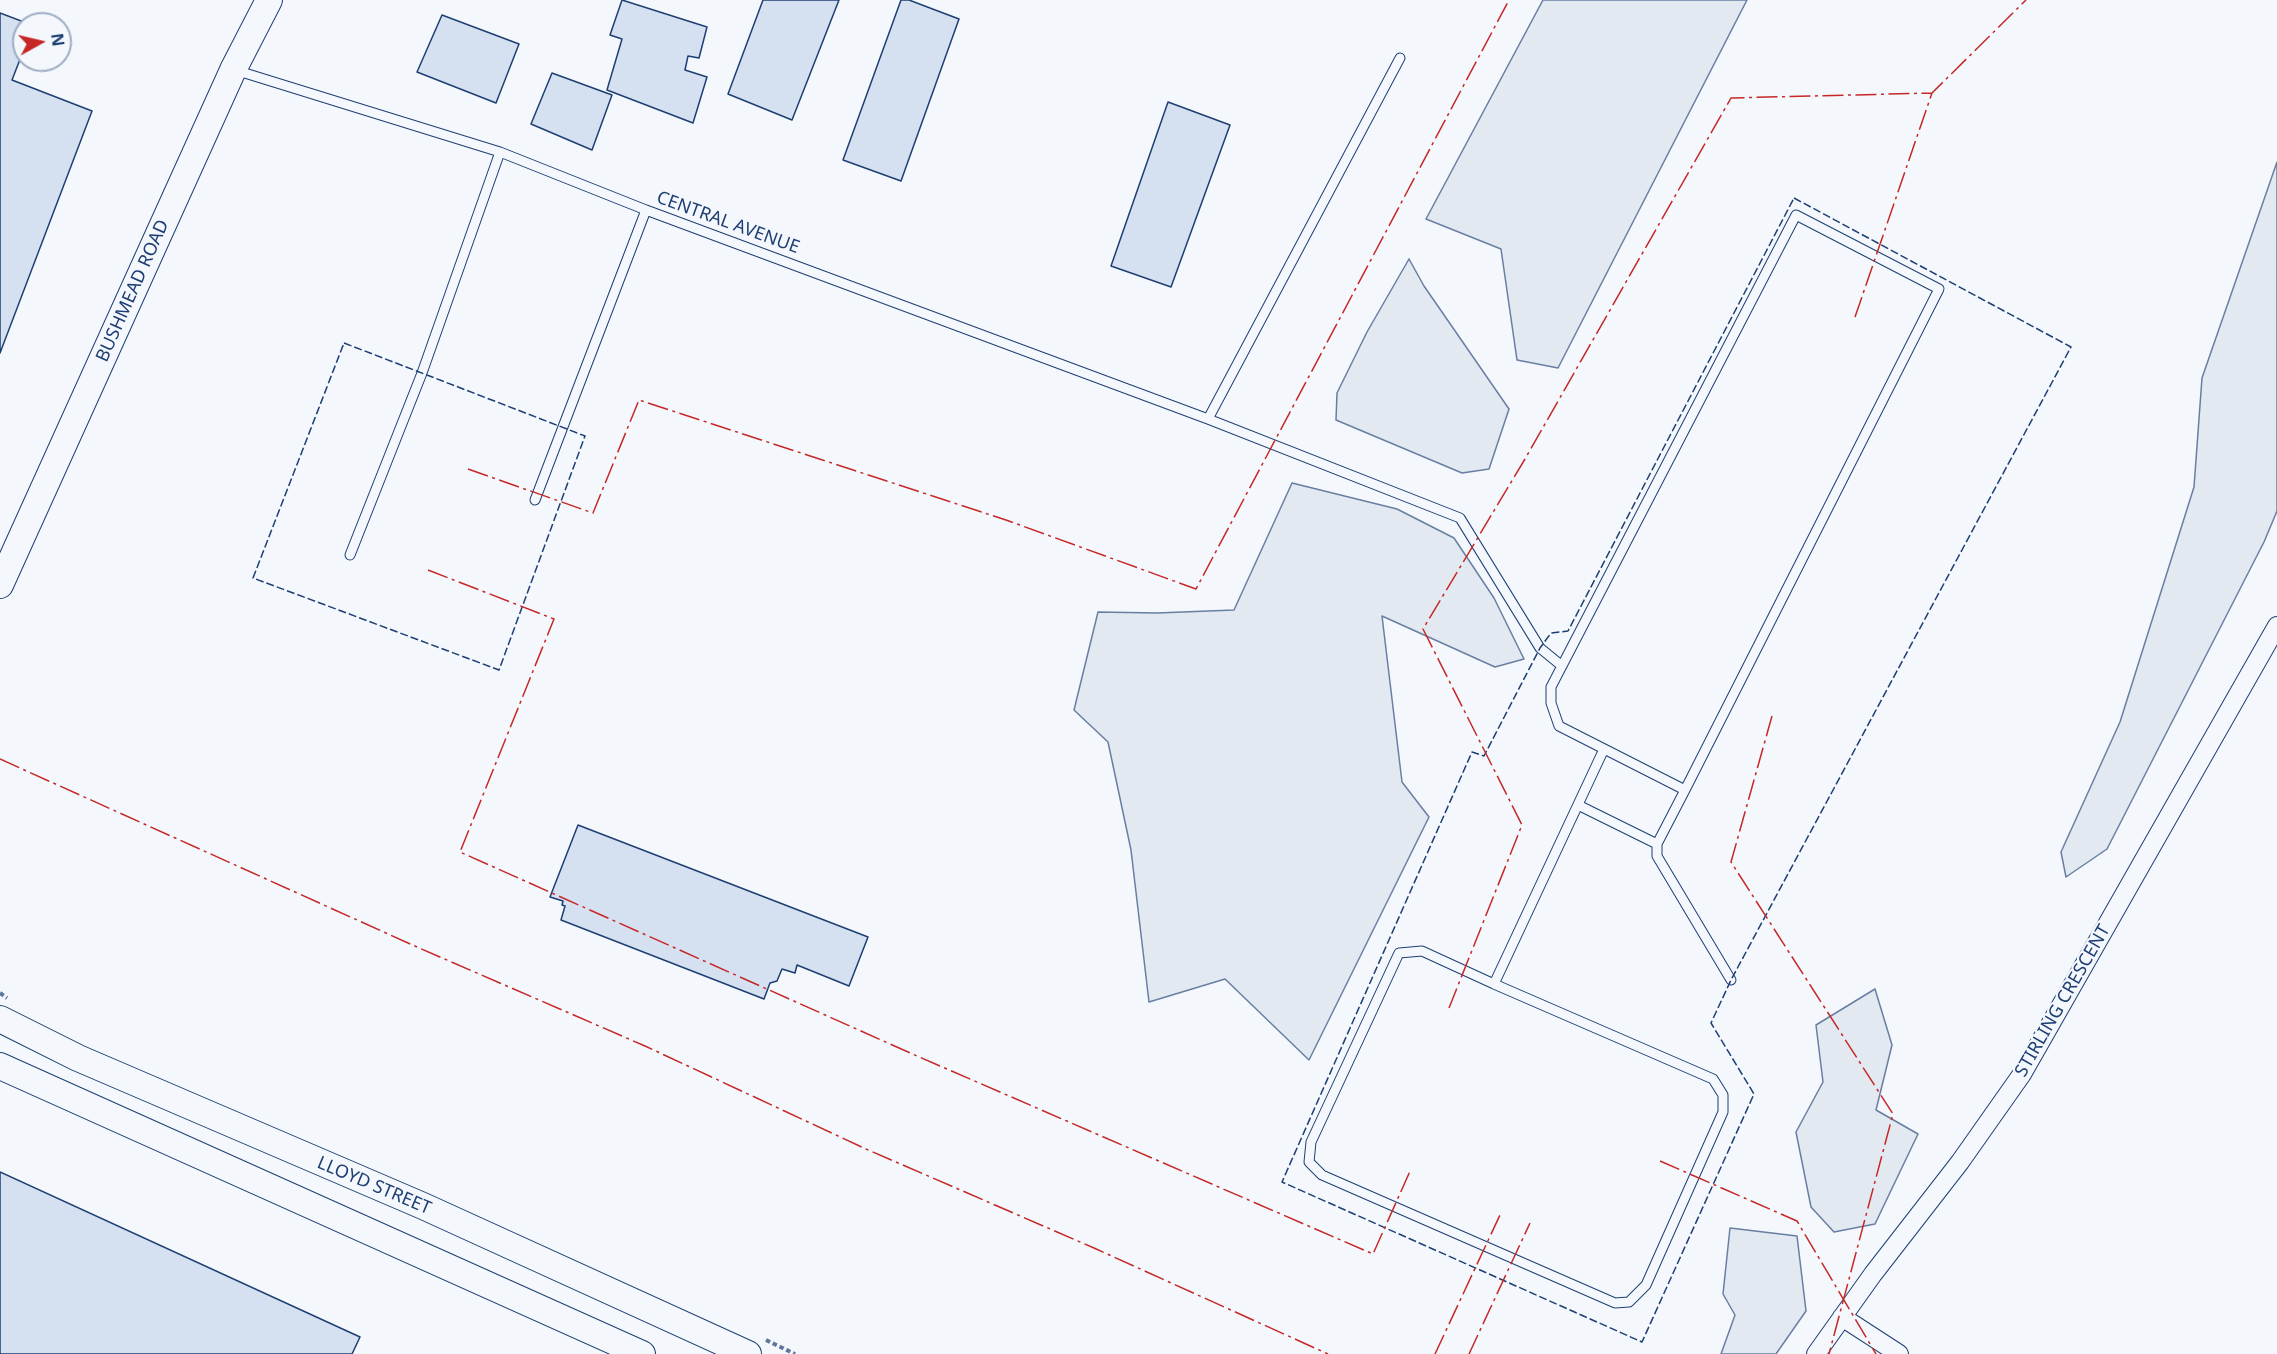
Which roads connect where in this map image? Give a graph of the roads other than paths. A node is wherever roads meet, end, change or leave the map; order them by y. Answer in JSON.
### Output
{"nodes":[{"id":1,"x":269,"y":0,"type":"edge"},
{"id":2,"x":1400,"y":58,"type":"dead end"},
{"id":3,"x":233,"y":70,"type":"junction"},
{"id":4,"x":500,"y":152,"type":"junction"},
{"id":5,"x":646,"y":210,"type":"junction"},
{"id":6,"x":1208,"y":419,"type":"junction"},
{"id":7,"x":535,"y":500,"type":"dead end"},
{"id":8,"x":350,"y":555,"type":"dead end"},
{"id":9,"x":0,"y":585,"type":"edge"},
{"id":10,"x":2277,"y":626,"type":"edge"},
{"id":11,"x":1562,"y":666,"type":"junction"},
{"id":12,"x":1604,"y":749,"type":"junction"},
{"id":13,"x":1685,"y":790,"type":"junction"},
{"id":14,"x":1578,"y":805,"type":"junction"},
{"id":15,"x":1657,"y":844,"type":"junction"},
{"id":16,"x":1731,"y":980,"type":"dead end"},
{"id":17,"x":1494,"y":984,"type":"junction"},
{"id":18,"x":0,"y":1019,"type":"edge"},
{"id":19,"x":0,"y":1066,"type":"edge"},
{"id":20,"x":1842,"y":1317,"type":"junction"},
{"id":21,"x":642,"y":1354,"type":"edge"},
{"id":22,"x":748,"y":1354,"type":"edge"},
{"id":23,"x":1816,"y":1354,"type":"edge"},
{"id":24,"x":1899,"y":1354,"type":"edge"}],
"edges":[{"from":1,"to":3,"type":"main road","name":"BUSHMEAD ROAD"},
{"from":2,"to":6,"type":"lane"},
{"from":3,"to":4,"type":"lane","name":"CENTRAL AVENUE"},
{"from":3,"to":9,"type":"main road","name":"BUSHMEAD ROAD"},
{"from":4,"to":5,"type":"lane","name":"CENTRAL AVENUE"},
{"from":4,"to":8,"type":"lane"},
{"from":5,"to":6,"type":"lane","name":"CENTRAL AVENUE"},
{"from":5,"to":7,"type":"lane"},
{"from":6,"to":11,"type":"lane","name":"CENTRAL AVENUE"},
{"from":10,"to":20,"type":"street","name":"STIRLING CRESCENT"},
{"from":11,"to":12,"type":"lane"},
{"from":11,"to":13,"type":"lane"},
{"from":12,"to":13,"type":"lane"},
{"from":12,"to":14,"type":"lane"},
{"from":13,"to":15,"type":"lane"},
{"from":14,"to":15,"type":"lane"},
{"from":14,"to":17,"type":"lane"},
{"from":15,"to":16,"type":"lane"},
{"from":17,"to":17,"type":"lane"},
{"from":18,"to":22,"type":"main road","name":"LLOYD STREET"},
{"from":19,"to":21,"type":"main road"},
{"from":20,"to":23,"type":"street","name":"STIRLING CRESCENT"},
{"from":20,"to":24,"type":"street"}]}
